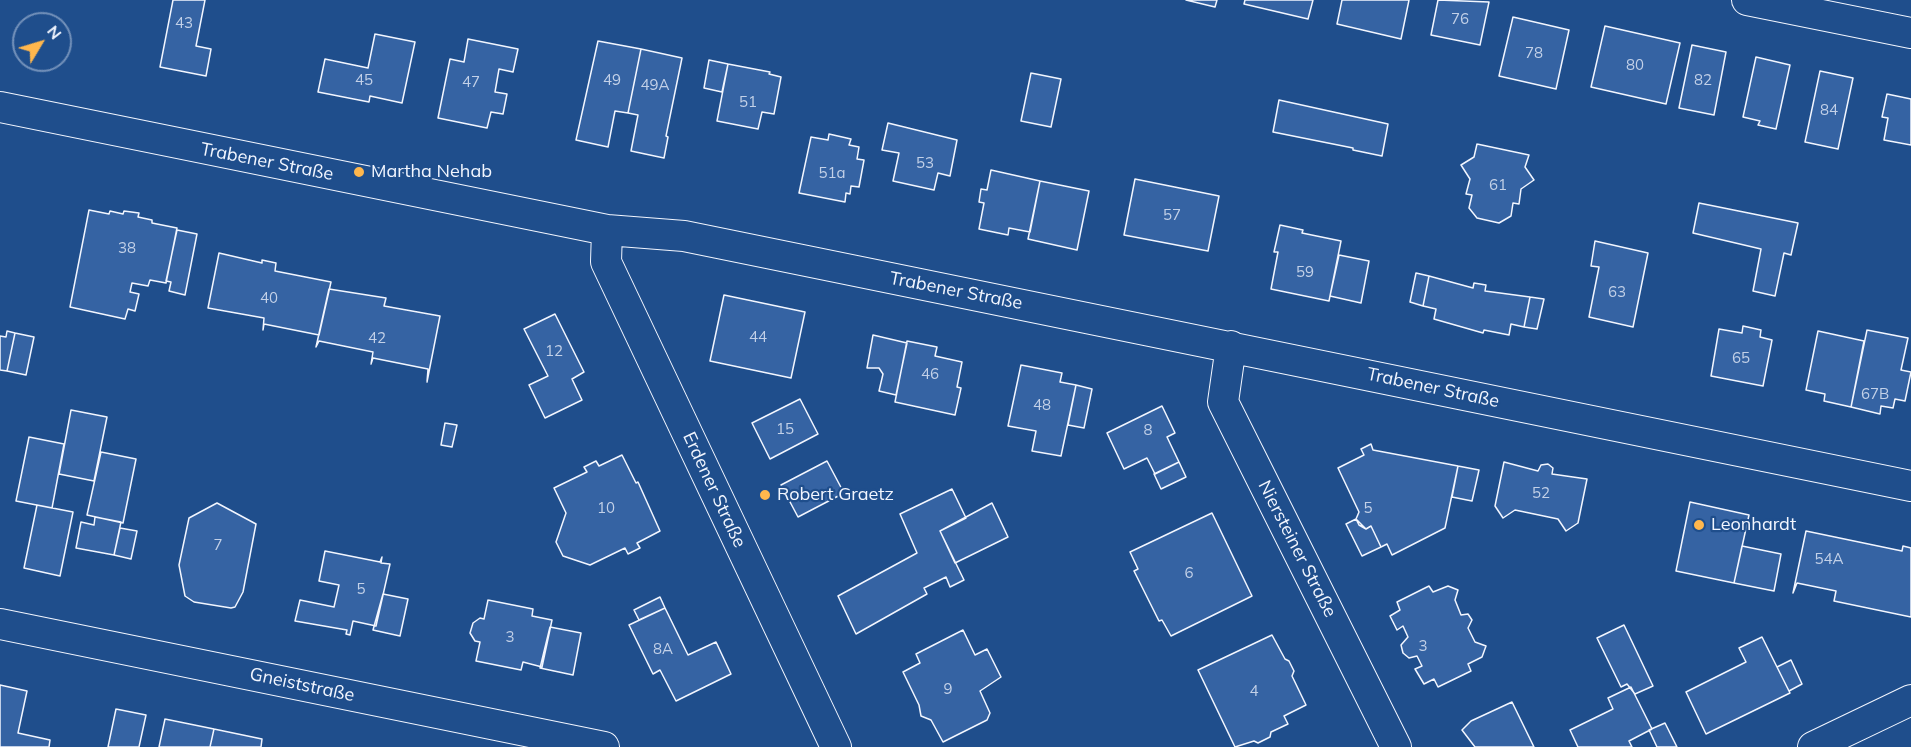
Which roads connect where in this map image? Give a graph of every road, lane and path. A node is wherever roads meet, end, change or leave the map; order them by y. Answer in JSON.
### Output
{"nodes":[{"id":1,"x":1747,"y":0,"type":"edge"},
{"id":2,"x":1911,"y":33,"type":"edge"},
{"id":3,"x":0,"y":108,"type":"edge"},
{"id":4,"x":608,"y":230,"type":"junction"},
{"id":5,"x":1231,"y":346,"type":"junction"},
{"id":6,"x":1911,"y":486,"type":"edge"},
{"id":7,"x":0,"y":624,"type":"edge"},
{"id":8,"x":1911,"y":700,"type":"edge"},
{"id":9,"x":604,"y":747,"type":"edge"},
{"id":10,"x":836,"y":747,"type":"edge"},
{"id":11,"x":1396,"y":747,"type":"edge"},
{"id":12,"x":1813,"y":747,"type":"edge"}],
"edges":[{"from":1,"to":2,"type":"street"},
{"from":3,"to":4,"type":"street","name":"Trabener Straße"},
{"from":4,"to":5,"type":"street","name":"Trabener Straße"},
{"from":4,"to":10,"type":"street","name":"Erdener Straße"},
{"from":5,"to":6,"type":"street","name":"Trabener Straße"},
{"from":5,"to":11,"type":"street","name":"Niersteiner Straße"},
{"from":7,"to":9,"type":"street","name":"Gneiststraße"},
{"from":8,"to":12,"type":"street"}]}
